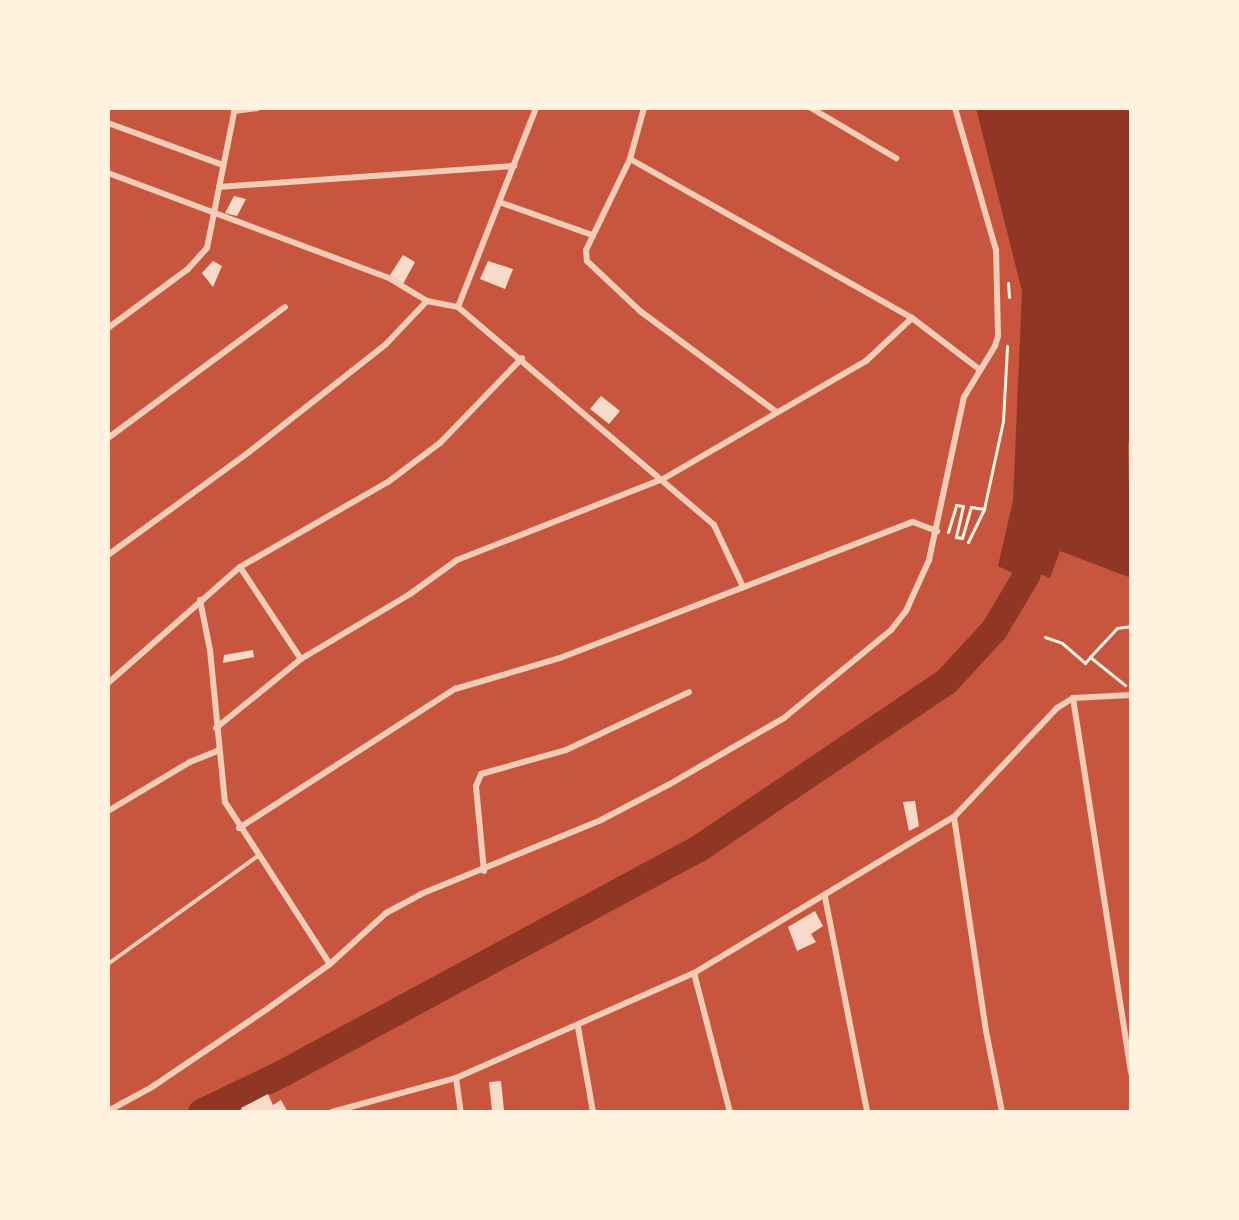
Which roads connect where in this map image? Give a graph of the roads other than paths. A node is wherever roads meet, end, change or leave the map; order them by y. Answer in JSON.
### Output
{"nodes":[{"id":1,"x":257,"y":108,"type":"edge"},
{"id":2,"x":536,"y":108,"type":"edge"},
{"id":3,"x":644,"y":108,"type":"edge"},
{"id":4,"x":811,"y":108,"type":"edge"},
{"id":5,"x":955,"y":108,"type":"edge"},
{"id":6,"x":235,"y":109,"type":"edge"},
{"id":7,"x":108,"y":123,"type":"edge"},
{"id":8,"x":896,"y":158,"type":"dead end"},
{"id":9,"x":630,"y":159,"type":"junction"},
{"id":10,"x":223,"y":165,"type":"junction"},
{"id":11,"x":514,"y":166,"type":"junction"},
{"id":12,"x":108,"y":173,"type":"edge"},
{"id":13,"x":219,"y":187,"type":"junction"},
{"id":14,"x":500,"y":202,"type":"junction"},
{"id":15,"x":215,"y":212,"type":"junction"},
{"id":16,"x":592,"y":235,"type":"junction"},
{"id":17,"x":427,"y":301,"type":"junction"},
{"id":18,"x":285,"y":307,"type":"dead end"},
{"id":19,"x":458,"y":308,"type":"junction"},
{"id":20,"x":912,"y":318,"type":"junction"},
{"id":21,"x":108,"y":328,"type":"edge"},
{"id":22,"x":522,"y":358,"type":"junction"},
{"id":23,"x":979,"y":369,"type":"junction"},
{"id":24,"x":775,"y":411,"type":"junction"},
{"id":25,"x":108,"y":438,"type":"edge"},
{"id":26,"x":663,"y":478,"type":"junction"},
{"id":27,"x":937,"y":531,"type":"junction"},
{"id":28,"x":108,"y":555,"type":"edge"},
{"id":29,"x":240,"y":567,"type":"junction"},
{"id":30,"x":743,"y":587,"type":"junction"},
{"id":31,"x":200,"y":600,"type":"junction"},
{"id":32,"x":301,"y":659,"type":"junction"},
{"id":33,"x":108,"y":683,"type":"edge"},
{"id":34,"x":689,"y":692,"type":"dead end"},
{"id":35,"x":1131,"y":695,"type":"edge"},
{"id":36,"x":1073,"y":698,"type":"junction"},
{"id":37,"x":216,"y":728,"type":"junction"},
{"id":38,"x":219,"y":750,"type":"junction"},
{"id":39,"x":108,"y":812,"type":"edge"},
{"id":40,"x":954,"y":818,"type":"junction"},
{"id":41,"x":238,"y":828,"type":"junction"},
{"id":42,"x":258,"y":856,"type":"junction"},
{"id":43,"x":484,"y":871,"type":"junction"},
{"id":44,"x":825,"y":897,"type":"junction"},
{"id":45,"x":108,"y":964,"type":"edge"},
{"id":46,"x":330,"y":964,"type":"junction"},
{"id":47,"x":694,"y":973,"type":"junction"},
{"id":48,"x":578,"y":1027,"type":"junction"},
{"id":49,"x":1131,"y":1073,"type":"edge"},
{"id":50,"x":456,"y":1078,"type":"junction"},
{"id":51,"x":108,"y":1111,"type":"edge"},
{"id":52,"x":332,"y":1112,"type":"edge"},
{"id":53,"x":460,"y":1112,"type":"edge"},
{"id":54,"x":593,"y":1112,"type":"edge"},
{"id":55,"x":730,"y":1112,"type":"edge"},
{"id":56,"x":867,"y":1112,"type":"edge"},
{"id":57,"x":1002,"y":1112,"type":"edge"}],
"edges":[{"from":1,"to":6,"type":"street"},
{"from":2,"to":11,"type":"street"},
{"from":3,"to":9,"type":"street"},
{"from":4,"to":8,"type":"street"},
{"from":5,"to":23,"type":"street"},
{"from":6,"to":10,"type":"street"},
{"from":7,"to":10,"type":"street"},
{"from":9,"to":16,"type":"street"},
{"from":9,"to":20,"type":"street"},
{"from":10,"to":13,"type":"street"},
{"from":11,"to":13,"type":"street"},
{"from":11,"to":14,"type":"street"},
{"from":12,"to":15,"type":"street"},
{"from":13,"to":15,"type":"street"},
{"from":14,"to":16,"type":"street"},
{"from":14,"to":19,"type":"street"},
{"from":15,"to":17,"type":"street"},
{"from":15,"to":21,"type":"street"},
{"from":16,"to":24,"type":"street"},
{"from":17,"to":19,"type":"street"},
{"from":17,"to":28,"type":"street"},
{"from":18,"to":25,"type":"street"},
{"from":19,"to":22,"type":"street"},
{"from":20,"to":23,"type":"street"},
{"from":20,"to":24,"type":"street"},
{"from":22,"to":26,"type":"street"},
{"from":22,"to":29,"type":"street"},
{"from":23,"to":27,"type":"street"},
{"from":24,"to":26,"type":"street"},
{"from":26,"to":30,"type":"street"},
{"from":26,"to":32,"type":"street"},
{"from":27,"to":30,"type":"street"},
{"from":27,"to":43,"type":"street"},
{"from":29,"to":31,"type":"street"},
{"from":29,"to":32,"type":"street"},
{"from":30,"to":41,"type":"street"},
{"from":31,"to":33,"type":"street"},
{"from":31,"to":37,"type":"street"},
{"from":32,"to":37,"type":"street"},
{"from":34,"to":43,"type":"street"},
{"from":35,"to":36,"type":"street"},
{"from":36,"to":40,"type":"street"},
{"from":36,"to":49,"type":"street"},
{"from":37,"to":38,"type":"street"},
{"from":38,"to":39,"type":"street"},
{"from":38,"to":41,"type":"street"},
{"from":40,"to":44,"type":"street"},
{"from":40,"to":57,"type":"street"},
{"from":41,"to":42,"type":"street"},
{"from":42,"to":45,"type":"lane"},
{"from":42,"to":46,"type":"street"},
{"from":43,"to":46,"type":"street"},
{"from":44,"to":47,"type":"street"},
{"from":44,"to":56,"type":"street"},
{"from":46,"to":51,"type":"street"},
{"from":47,"to":48,"type":"street"},
{"from":47,"to":55,"type":"street"},
{"from":48,"to":50,"type":"street"},
{"from":48,"to":54,"type":"street"},
{"from":50,"to":52,"type":"street"},
{"from":50,"to":53,"type":"street"}]}
